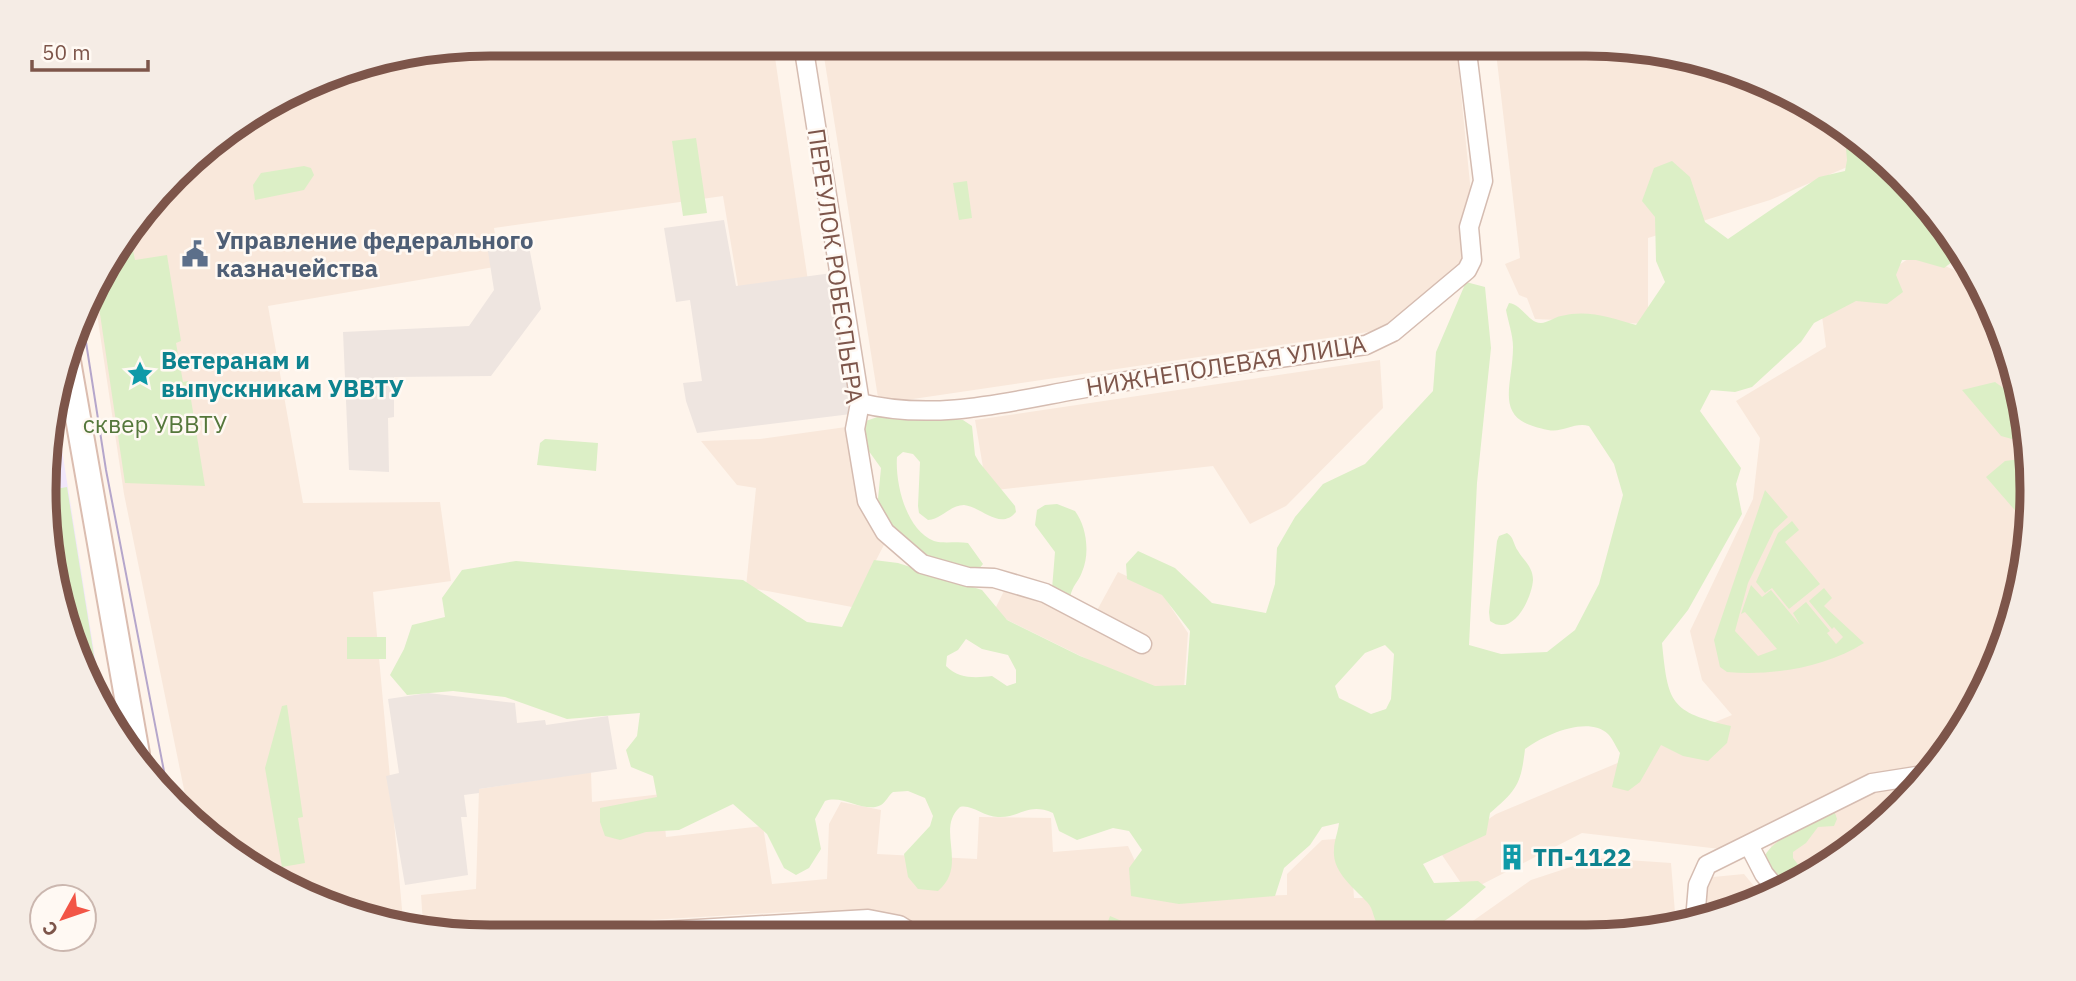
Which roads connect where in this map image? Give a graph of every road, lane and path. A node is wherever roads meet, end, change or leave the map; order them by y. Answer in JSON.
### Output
{"nodes":[{"id":1,"x":805,"y":56,"type":"edge"},
{"id":2,"x":1467,"y":56,"type":"edge"},
{"id":3,"x":71,"y":378,"type":"edge"},
{"id":4,"x":860,"y":403,"type":"junction"},
{"id":5,"x":1142,"y":645,"type":"dead end"},
{"id":6,"x":133,"y":738,"type":"edge"},
{"id":7,"x":1912,"y":777,"type":"edge"},
{"id":8,"x":1748,"y":845,"type":"junction"},
{"id":9,"x":1771,"y":883,"type":"edge"},
{"id":10,"x":1696,"y":911,"type":"edge"},
{"id":11,"x":767,"y":925,"type":"edge"},
{"id":12,"x":899,"y":925,"type":"edge"}],
"edges":[{"from":1,"to":4,"type":"street","name":"ПЕРЕУЛОК РОБЕСПЬЕРА"},
{"from":2,"to":4,"type":"street","name":"НИЖНЕПОЛЕВАЯ УЛИЦА"},
{"from":3,"to":6,"type":"main road"},
{"from":4,"to":5,"type":"street","name":"ПЕРЕУЛОК РОБЕСПЬЕРА"},
{"from":7,"to":8,"type":"street"},
{"from":8,"to":9,"type":"street"},
{"from":8,"to":10,"type":"street"},
{"from":11,"to":12,"type":"street"}]}
